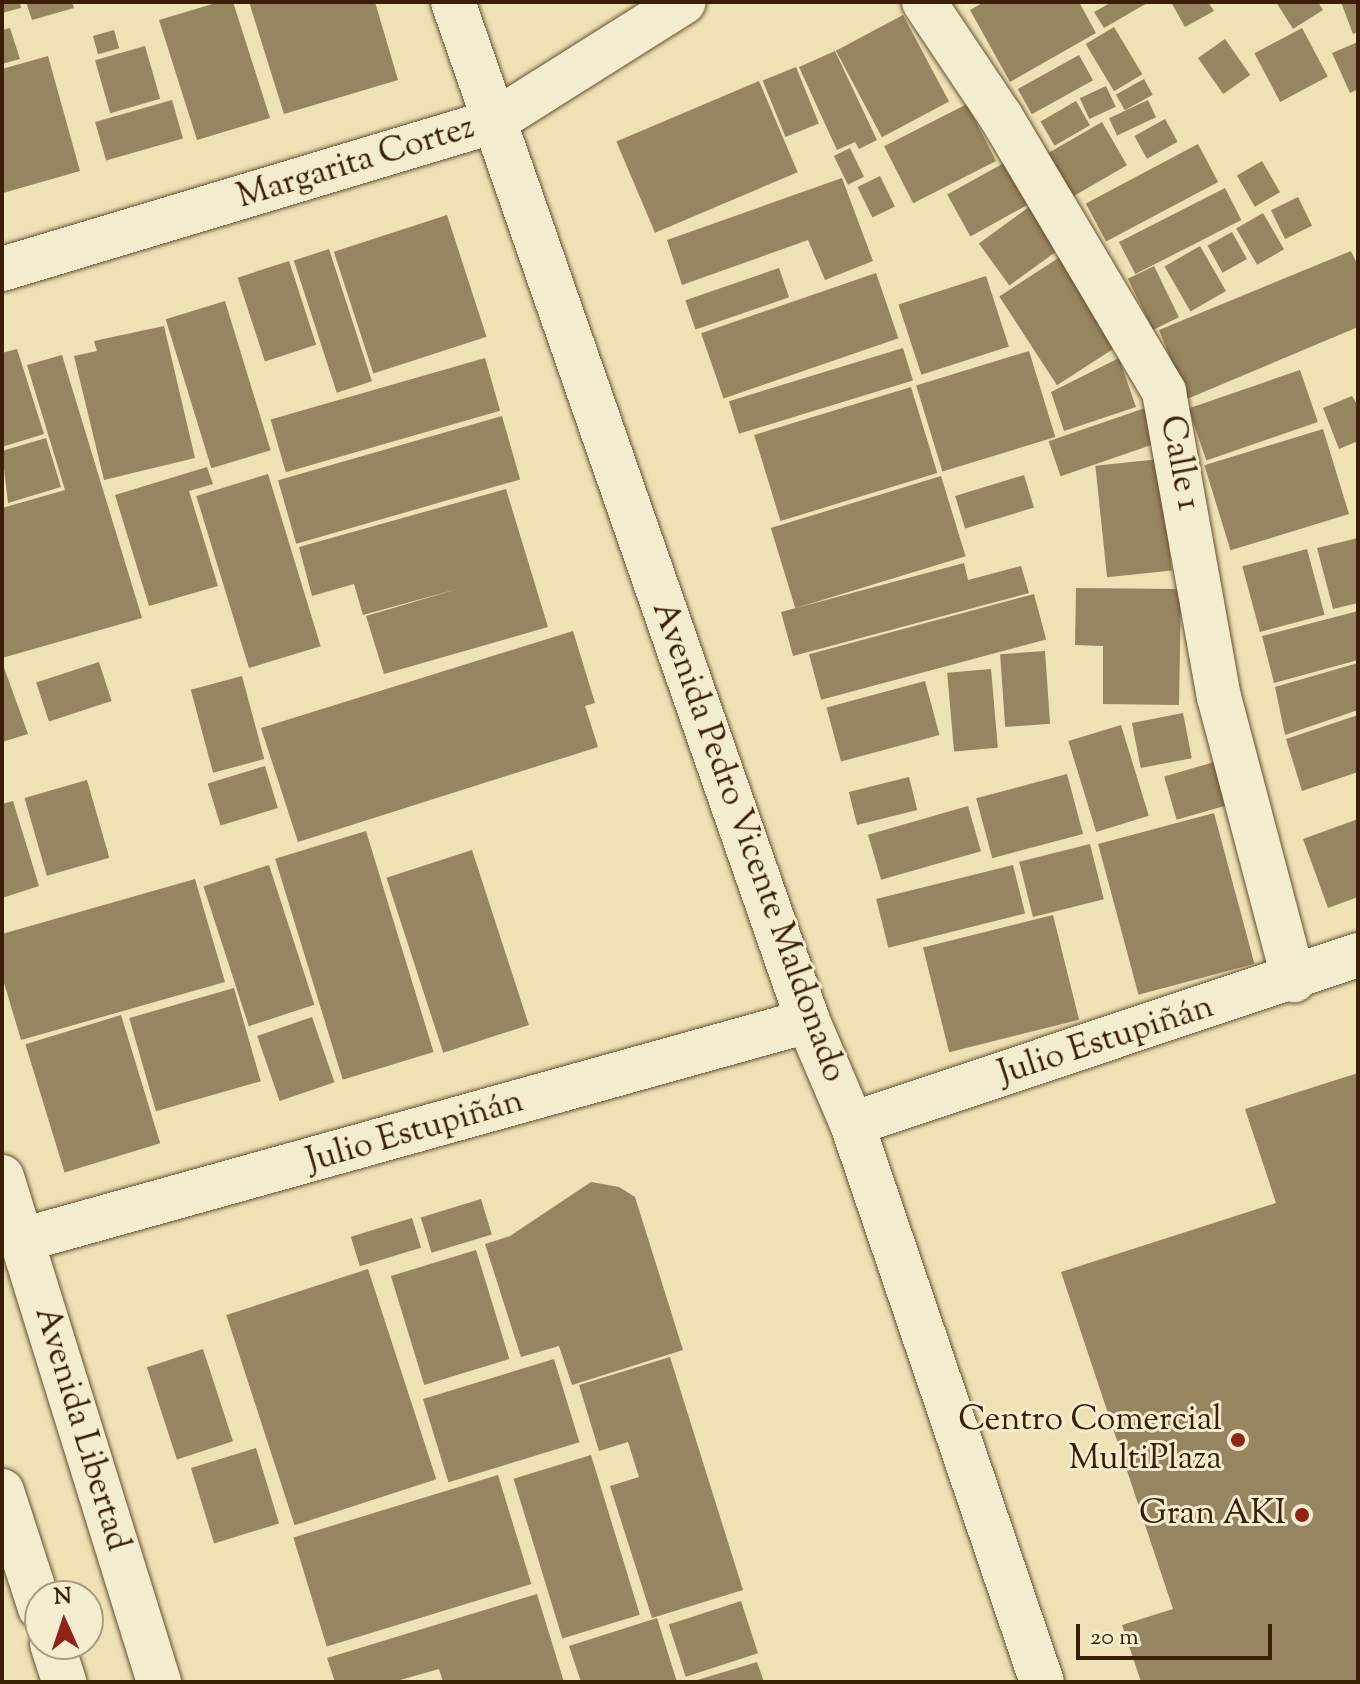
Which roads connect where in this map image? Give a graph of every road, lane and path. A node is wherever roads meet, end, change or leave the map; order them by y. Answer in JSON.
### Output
{"nodes":[{"id":1,"x":453,"y":2,"type":"edge"},
{"id":2,"x":684,"y":2,"type":"edge"},
{"id":3,"x":924,"y":2,"type":"edge"},
{"id":4,"x":495,"y":121,"type":"junction"},
{"id":5,"x":2,"y":269,"type":"edge"},
{"id":6,"x":1358,"y":955,"type":"edge"},
{"id":7,"x":1294,"y":980,"type":"junction"},
{"id":8,"x":808,"y":1021,"type":"junction"},
{"id":9,"x":852,"y":1124,"type":"junction"},
{"id":10,"x":2,"y":1177,"type":"edge"},
{"id":11,"x":22,"y":1240,"type":"junction"},
{"id":12,"x":2,"y":1491,"type":"edge"},
{"id":13,"x":31,"y":1580,"type":"edge"},
{"id":14,"x":57,"y":1660,"type":"edge"},
{"id":15,"x":64,"y":1682,"type":"edge"},
{"id":16,"x":159,"y":1682,"type":"edge"},
{"id":17,"x":1042,"y":1682,"type":"edge"}],
"edges":[{"from":1,"to":4,"type":"street","name":"Avenida Pedro Vicente Maldonado"},
{"from":2,"to":4,"type":"street","name":"Margarita Cortez"},
{"from":3,"to":7,"type":"street","name":"Calle 1"},
{"from":4,"to":5,"type":"street","name":"Margarita Cortez"},
{"from":4,"to":8,"type":"street","name":"Avenida Pedro Vicente Maldonado"},
{"from":6,"to":7,"type":"street","name":"Julio Estupiñán"},
{"from":7,"to":9,"type":"street","name":"Julio Estupiñán"},
{"from":8,"to":9,"type":"street","name":"Avenida Pedro Vicente Maldonado"},
{"from":8,"to":11,"type":"street","name":"Julio Estupiñán"},
{"from":9,"to":17,"type":"street","name":"Avenida Pedro Vicente Maldonado"},
{"from":10,"to":11,"type":"street","name":"Avenida Libertad"},
{"from":11,"to":16,"type":"street","name":"Avenida Libertad"},
{"from":12,"to":13,"type":"street"},
{"from":14,"to":15,"type":"street"}]}
